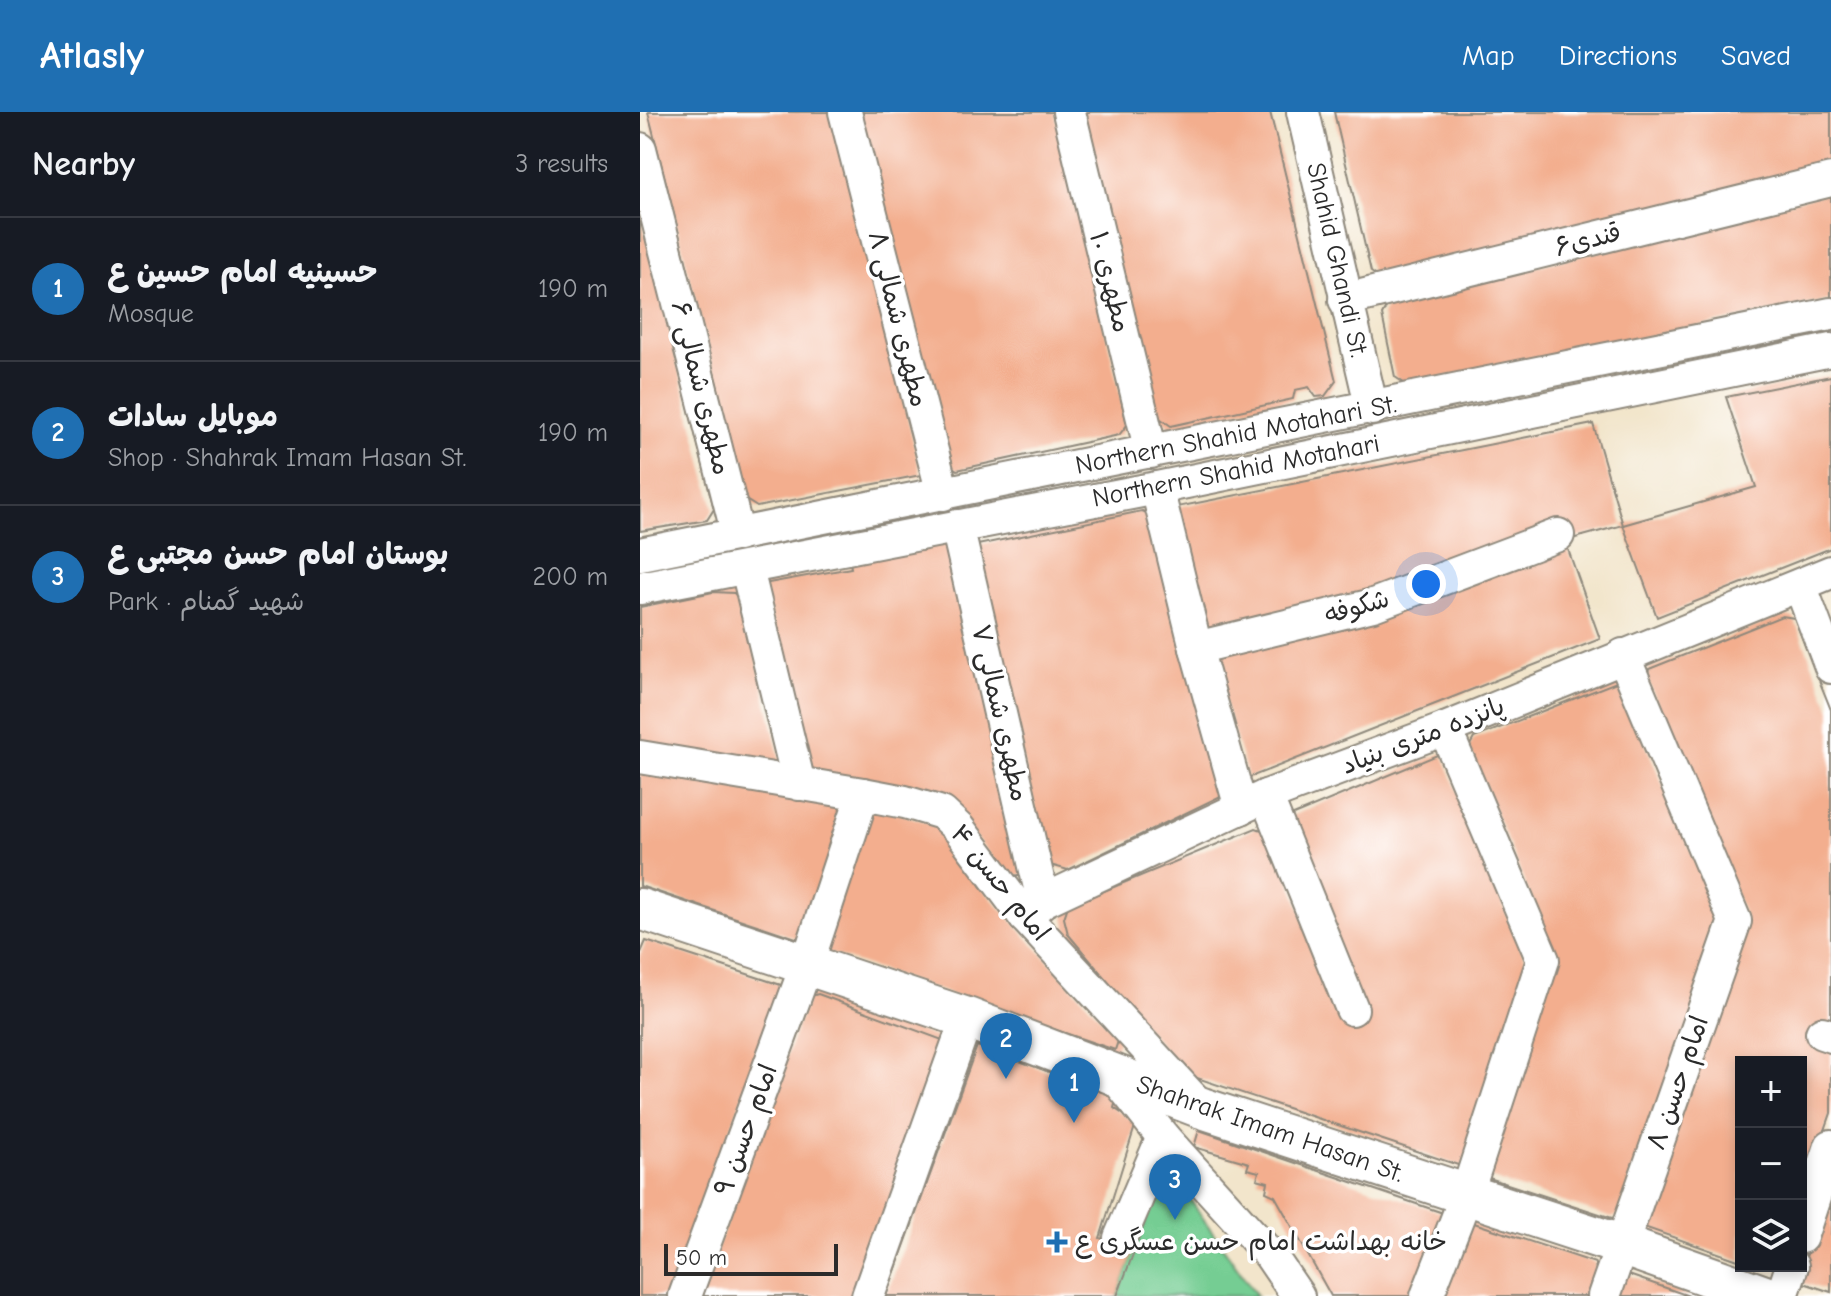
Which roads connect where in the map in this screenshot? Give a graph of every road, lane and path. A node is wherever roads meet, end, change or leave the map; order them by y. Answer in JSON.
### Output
{"nodes":[{"id":1,"x":845,"y":112,"type":"edge"},
{"id":2,"x":1069,"y":112,"type":"edge"},
{"id":3,"x":1303,"y":112,"type":"edge"},
{"id":4,"x":640,"y":149,"type":"edge"},
{"id":5,"x":1831,"y":180,"type":"edge"},
{"id":6,"x":1345,"y":300,"type":"junction"},
{"id":7,"x":1831,"y":314,"type":"edge"},
{"id":8,"x":1831,"y":350,"type":"edge"},
{"id":9,"x":1372,"y":409,"type":"junction"},
{"id":10,"x":1151,"y":452,"type":"junction"},
{"id":11,"x":1157,"y":488,"type":"junction"},
{"id":12,"x":943,"y":494,"type":"junction"},
{"id":13,"x":957,"y":526,"type":"junction"},
{"id":14,"x":738,"y":535,"type":"junction"},
{"id":15,"x":1558,"y":535,"type":"dead end"},
{"id":16,"x":640,"y":554,"type":"edge"},
{"id":17,"x":747,"y":569,"type":"junction"},
{"id":18,"x":1831,"y":572,"type":"edge"},
{"id":19,"x":1800,"y":585,"type":"junction"},
{"id":20,"x":640,"y":588,"type":"edge"},
{"id":21,"x":1196,"y":648,"type":"junction"},
{"id":22,"x":1623,"y":655,"type":"junction"},
{"id":23,"x":1831,"y":667,"type":"edge"},
{"id":24,"x":1445,"y":729,"type":"junction"},
{"id":25,"x":640,"y":757,"type":"edge"},
{"id":26,"x":799,"y":784,"type":"junction"},
{"id":27,"x":863,"y":794,"type":"junction"},
{"id":28,"x":1253,"y":802,"type":"junction"},
{"id":29,"x":640,"y":909,"type":"edge"},
{"id":30,"x":1034,"y":909,"type":"junction"},
{"id":31,"x":807,"y":964,"type":"junction"},
{"id":32,"x":1352,"y":1009,"type":"dead end"},
{"id":33,"x":967,"y":1018,"type":"junction"},
{"id":34,"x":1114,"y":1075,"type":"junction"},
{"id":35,"x":1202,"y":1108,"type":"junction"},
{"id":36,"x":1163,"y":1137,"type":"junction"},
{"id":37,"x":1831,"y":1146,"type":"edge"},
{"id":38,"x":1466,"y":1196,"type":"junction"},
{"id":39,"x":1807,"y":1219,"type":"edge"},
{"id":40,"x":1120,"y":1238,"type":"dead end"},
{"id":41,"x":1621,"y":1245,"type":"junction"},
{"id":42,"x":1790,"y":1272,"type":"edge"},
{"id":43,"x":685,"y":1296,"type":"edge"},
{"id":44,"x":868,"y":1296,"type":"edge"},
{"id":45,"x":1298,"y":1296,"type":"edge"},
{"id":46,"x":1427,"y":1296,"type":"edge"},
{"id":47,"x":1604,"y":1296,"type":"edge"},
{"id":48,"x":1765,"y":1296,"type":"edge"},
{"id":49,"x":1782,"y":1296,"type":"edge"}],
"edges":[{"from":1,"to":12,"type":"street","name":"مطهری شمالی ۸"},
{"from":2,"to":10,"type":"street","name":"مطهری ۱۰"},
{"from":3,"to":6,"type":"street","name":"Shahid Ghandi St."},
{"from":4,"to":14,"type":"street","name":"مطهری شمالی ۶"},
{"from":5,"to":6,"type":"street","name":"قندی۶"},
{"from":6,"to":9,"type":"street","name":"Shahid Ghandi St."},
{"from":7,"to":9,"type":"street","name":"Northern Shahid Motahari St."},
{"from":8,"to":11,"type":"street","name":"Northern Shahid Motahari"},
{"from":9,"to":10,"type":"street","name":"Northern Shahid Motahari St."},
{"from":10,"to":12,"type":"street","name":"Northern Shahid Motahari St."},
{"from":11,"to":13,"type":"street","name":"Northern Shahid Motahari"},
{"from":11,"to":21,"type":"street"},
{"from":12,"to":14,"type":"street","name":"Northern Shahid Motahari St."},
{"from":13,"to":17,"type":"street","name":"Northern Shahid Motahari"},
{"from":13,"to":30,"type":"street","name":"مطهری شمالی ۷"},
{"from":14,"to":16,"type":"street","name":"Northern Shahid Motahari St."},
{"from":15,"to":21,"type":"street","name":"شکوفه"},
{"from":17,"to":20,"type":"street","name":"Northern Shahid Motahari"},
{"from":17,"to":26,"type":"street"},
{"from":18,"to":19,"type":"street","name":"پانزده متری بنیاد"},
{"from":19,"to":22,"type":"street","name":"پانزده متری بنیاد"},
{"from":19,"to":23,"type":"street"},
{"from":21,"to":28,"type":"street"},
{"from":22,"to":24,"type":"street","name":"پانزده متری بنیاد"},
{"from":22,"to":41,"type":"street","name":"امام حسن ۸"},
{"from":24,"to":28,"type":"street","name":"پانزده متری بنیاد"},
{"from":24,"to":38,"type":"street"},
{"from":25,"to":26,"type":"street","name":"امام حسن ۴"},
{"from":26,"to":27,"type":"street","name":"امام حسن ۴"},
{"from":27,"to":30,"type":"street","name":"امام حسن ۴"},
{"from":27,"to":31,"type":"street","name":"امام حسن ۹"},
{"from":28,"to":30,"type":"street","name":"پانزده متری بنیاد"},
{"from":28,"to":32,"type":"street"},
{"from":29,"to":31,"type":"main road","name":"Shahrak Imam Hasan St."},
{"from":30,"to":35,"type":"street","name":"امام حسن ۴"},
{"from":31,"to":33,"type":"main road","name":"Shahrak Imam Hasan St."},
{"from":31,"to":43,"type":"street","name":"امام حسن ۹"},
{"from":33,"to":34,"type":"main road","name":"Shahrak Imam Hasan St."},
{"from":33,"to":44,"type":"street"},
{"from":34,"to":35,"type":"main road","name":"Shahrak Imam Hasan St."},
{"from":34,"to":36,"type":"street"},
{"from":35,"to":38,"type":"main road","name":"Shahrak Imam Hasan St."},
{"from":36,"to":40,"type":"street"},
{"from":36,"to":45,"type":"street"},
{"from":37,"to":39,"type":"street"},
{"from":38,"to":41,"type":"main road","name":"Shahrak Imam Hasan St."},
{"from":38,"to":46,"type":"street"},
{"from":41,"to":47,"type":"street","name":"امام حسن ۸"},
{"from":41,"to":48,"type":"main road","name":"Shahrak Imam Hasan St."},
{"from":42,"to":49,"type":"street"}]}
